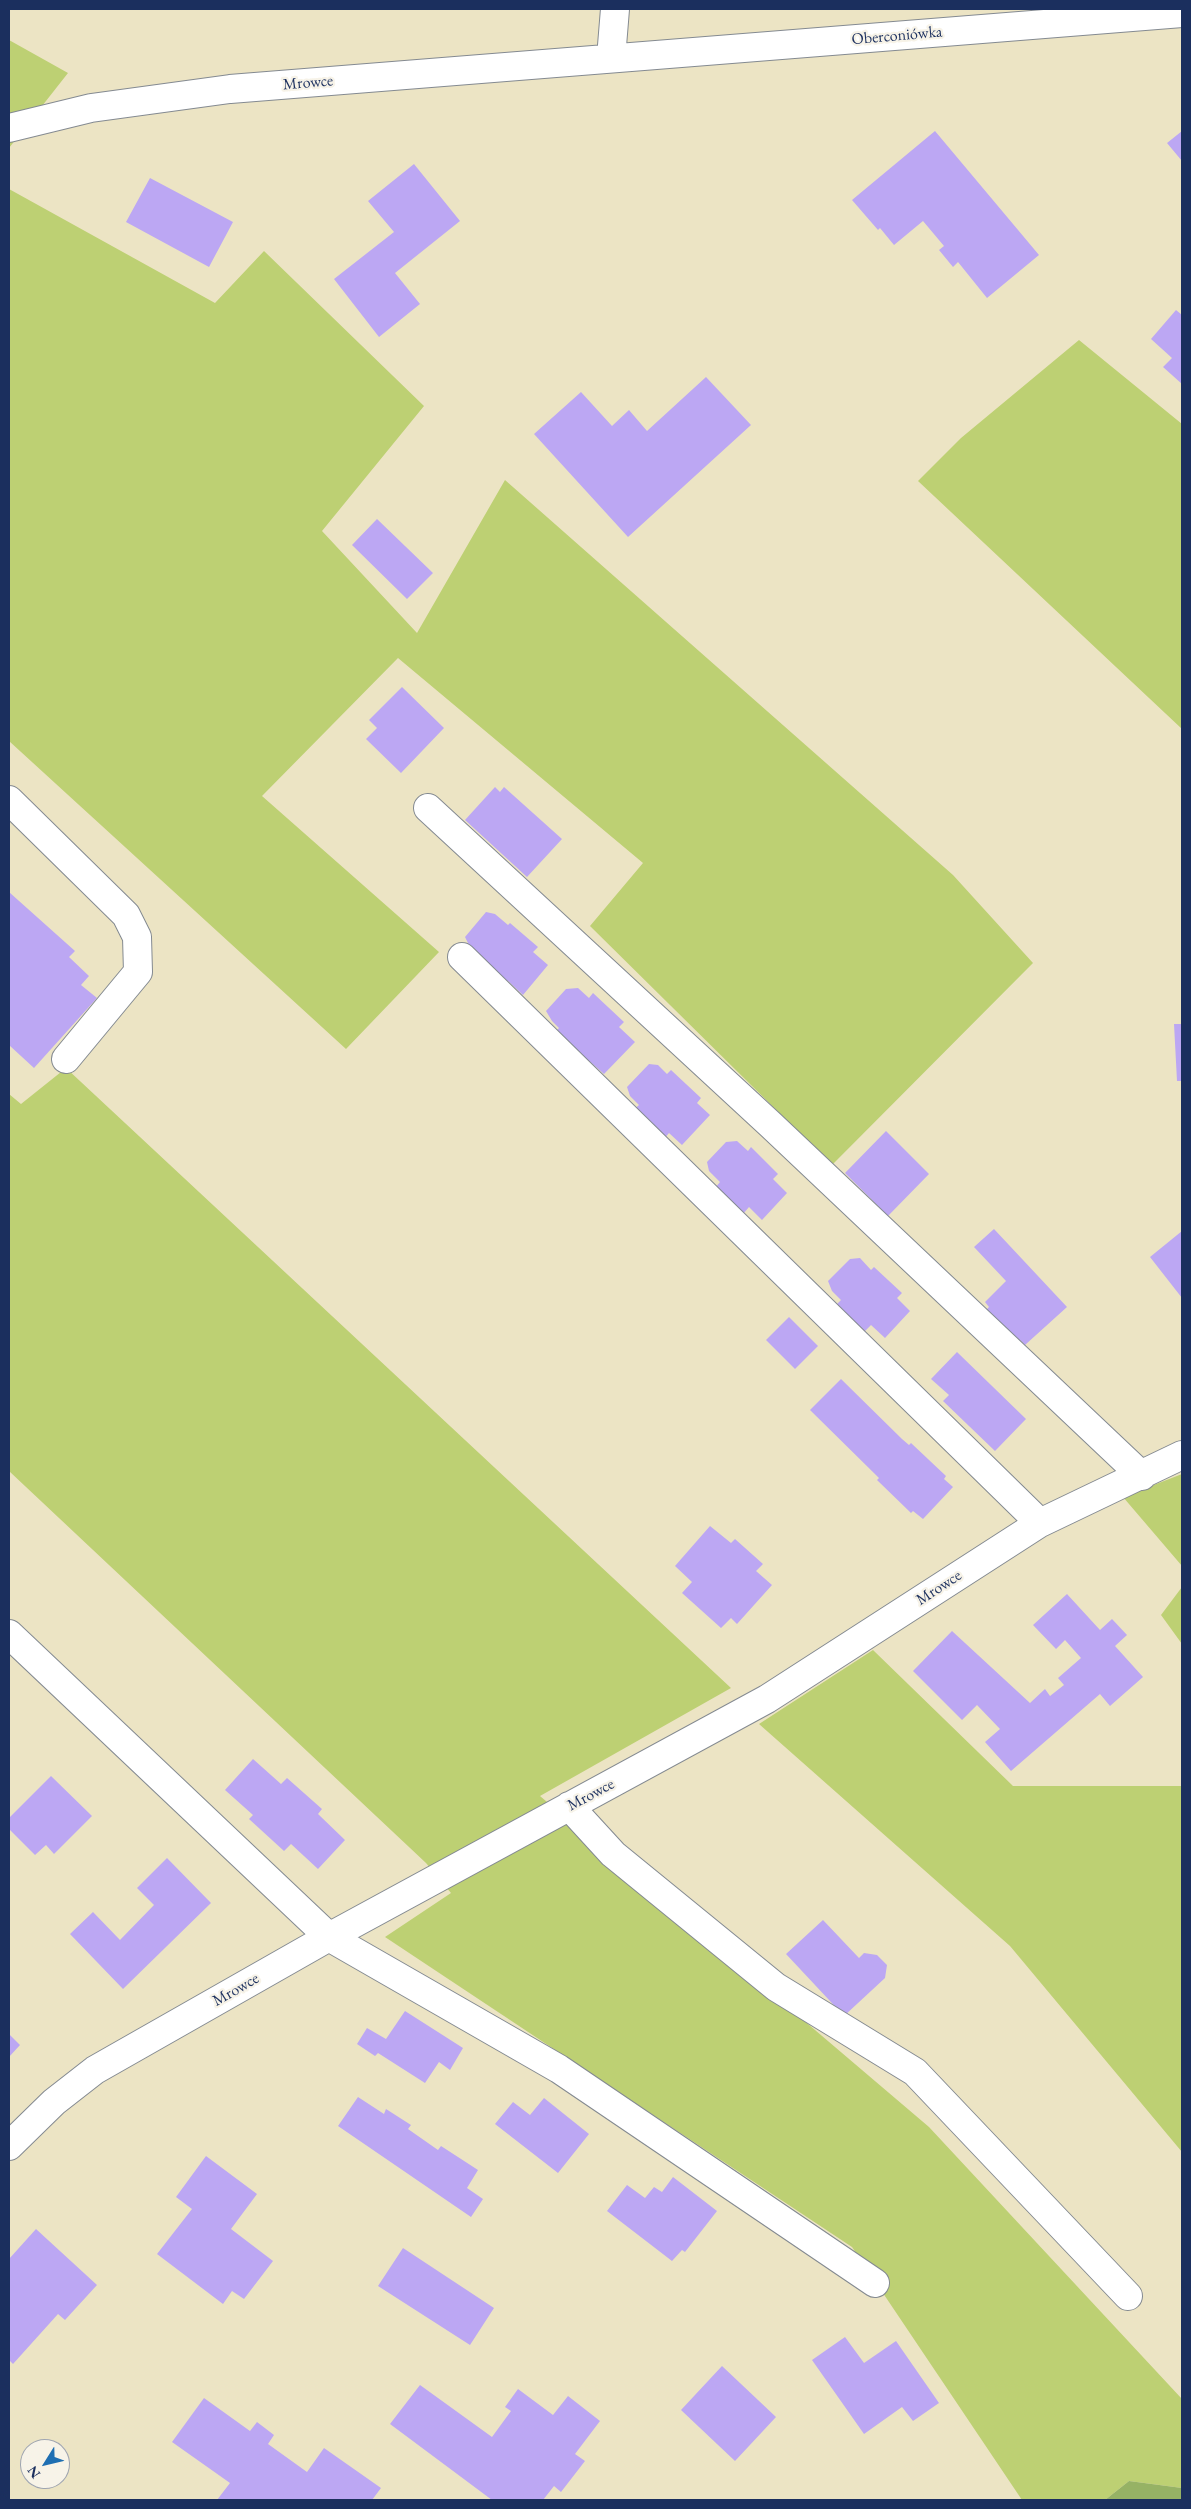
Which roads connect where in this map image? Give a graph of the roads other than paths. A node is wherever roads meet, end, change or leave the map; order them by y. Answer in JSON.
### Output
{"nodes":[{"id":1,"x":614,"y":9,"type":"edge"},
{"id":2,"x":1182,"y":13,"type":"edge"},
{"id":3,"x":611,"y":58,"type":"junction"},
{"id":4,"x":9,"y":128,"type":"edge"},
{"id":5,"x":9,"y":800,"type":"edge"},
{"id":6,"x":428,"y":808,"type":"dead end"},
{"id":7,"x":462,"y":957,"type":"dead end"},
{"id":8,"x":66,"y":1059,"type":"dead end"},
{"id":9,"x":1182,"y":1456,"type":"edge"},
{"id":10,"x":1142,"y":1476,"type":"junction"},
{"id":11,"x":1040,"y":1523,"type":"junction"},
{"id":12,"x":9,"y":1634,"type":"edge"},
{"id":13,"x":569,"y":1806,"type":"junction"},
{"id":14,"x":329,"y":1937,"type":"junction"},
{"id":15,"x":9,"y":2146,"type":"edge"},
{"id":16,"x":875,"y":2284,"type":"dead end"},
{"id":17,"x":1128,"y":2296,"type":"dead end"}],
"edges":[{"from":1,"to":3,"type":"street"},
{"from":2,"to":3,"type":"street","name":"Oberconiówka"},
{"from":3,"to":4,"type":"street","name":"Mrowce"},
{"from":5,"to":8,"type":"street"},
{"from":6,"to":10,"type":"street"},
{"from":7,"to":11,"type":"street"},
{"from":9,"to":10,"type":"street","name":"Mrowce"},
{"from":10,"to":11,"type":"street","name":"Mrowce"},
{"from":11,"to":13,"type":"street","name":"Mrowce"},
{"from":12,"to":14,"type":"street"},
{"from":13,"to":14,"type":"street","name":"Mrowce"},
{"from":13,"to":17,"type":"street"},
{"from":14,"to":15,"type":"street","name":"Mrowce"},
{"from":14,"to":16,"type":"street"}]}
